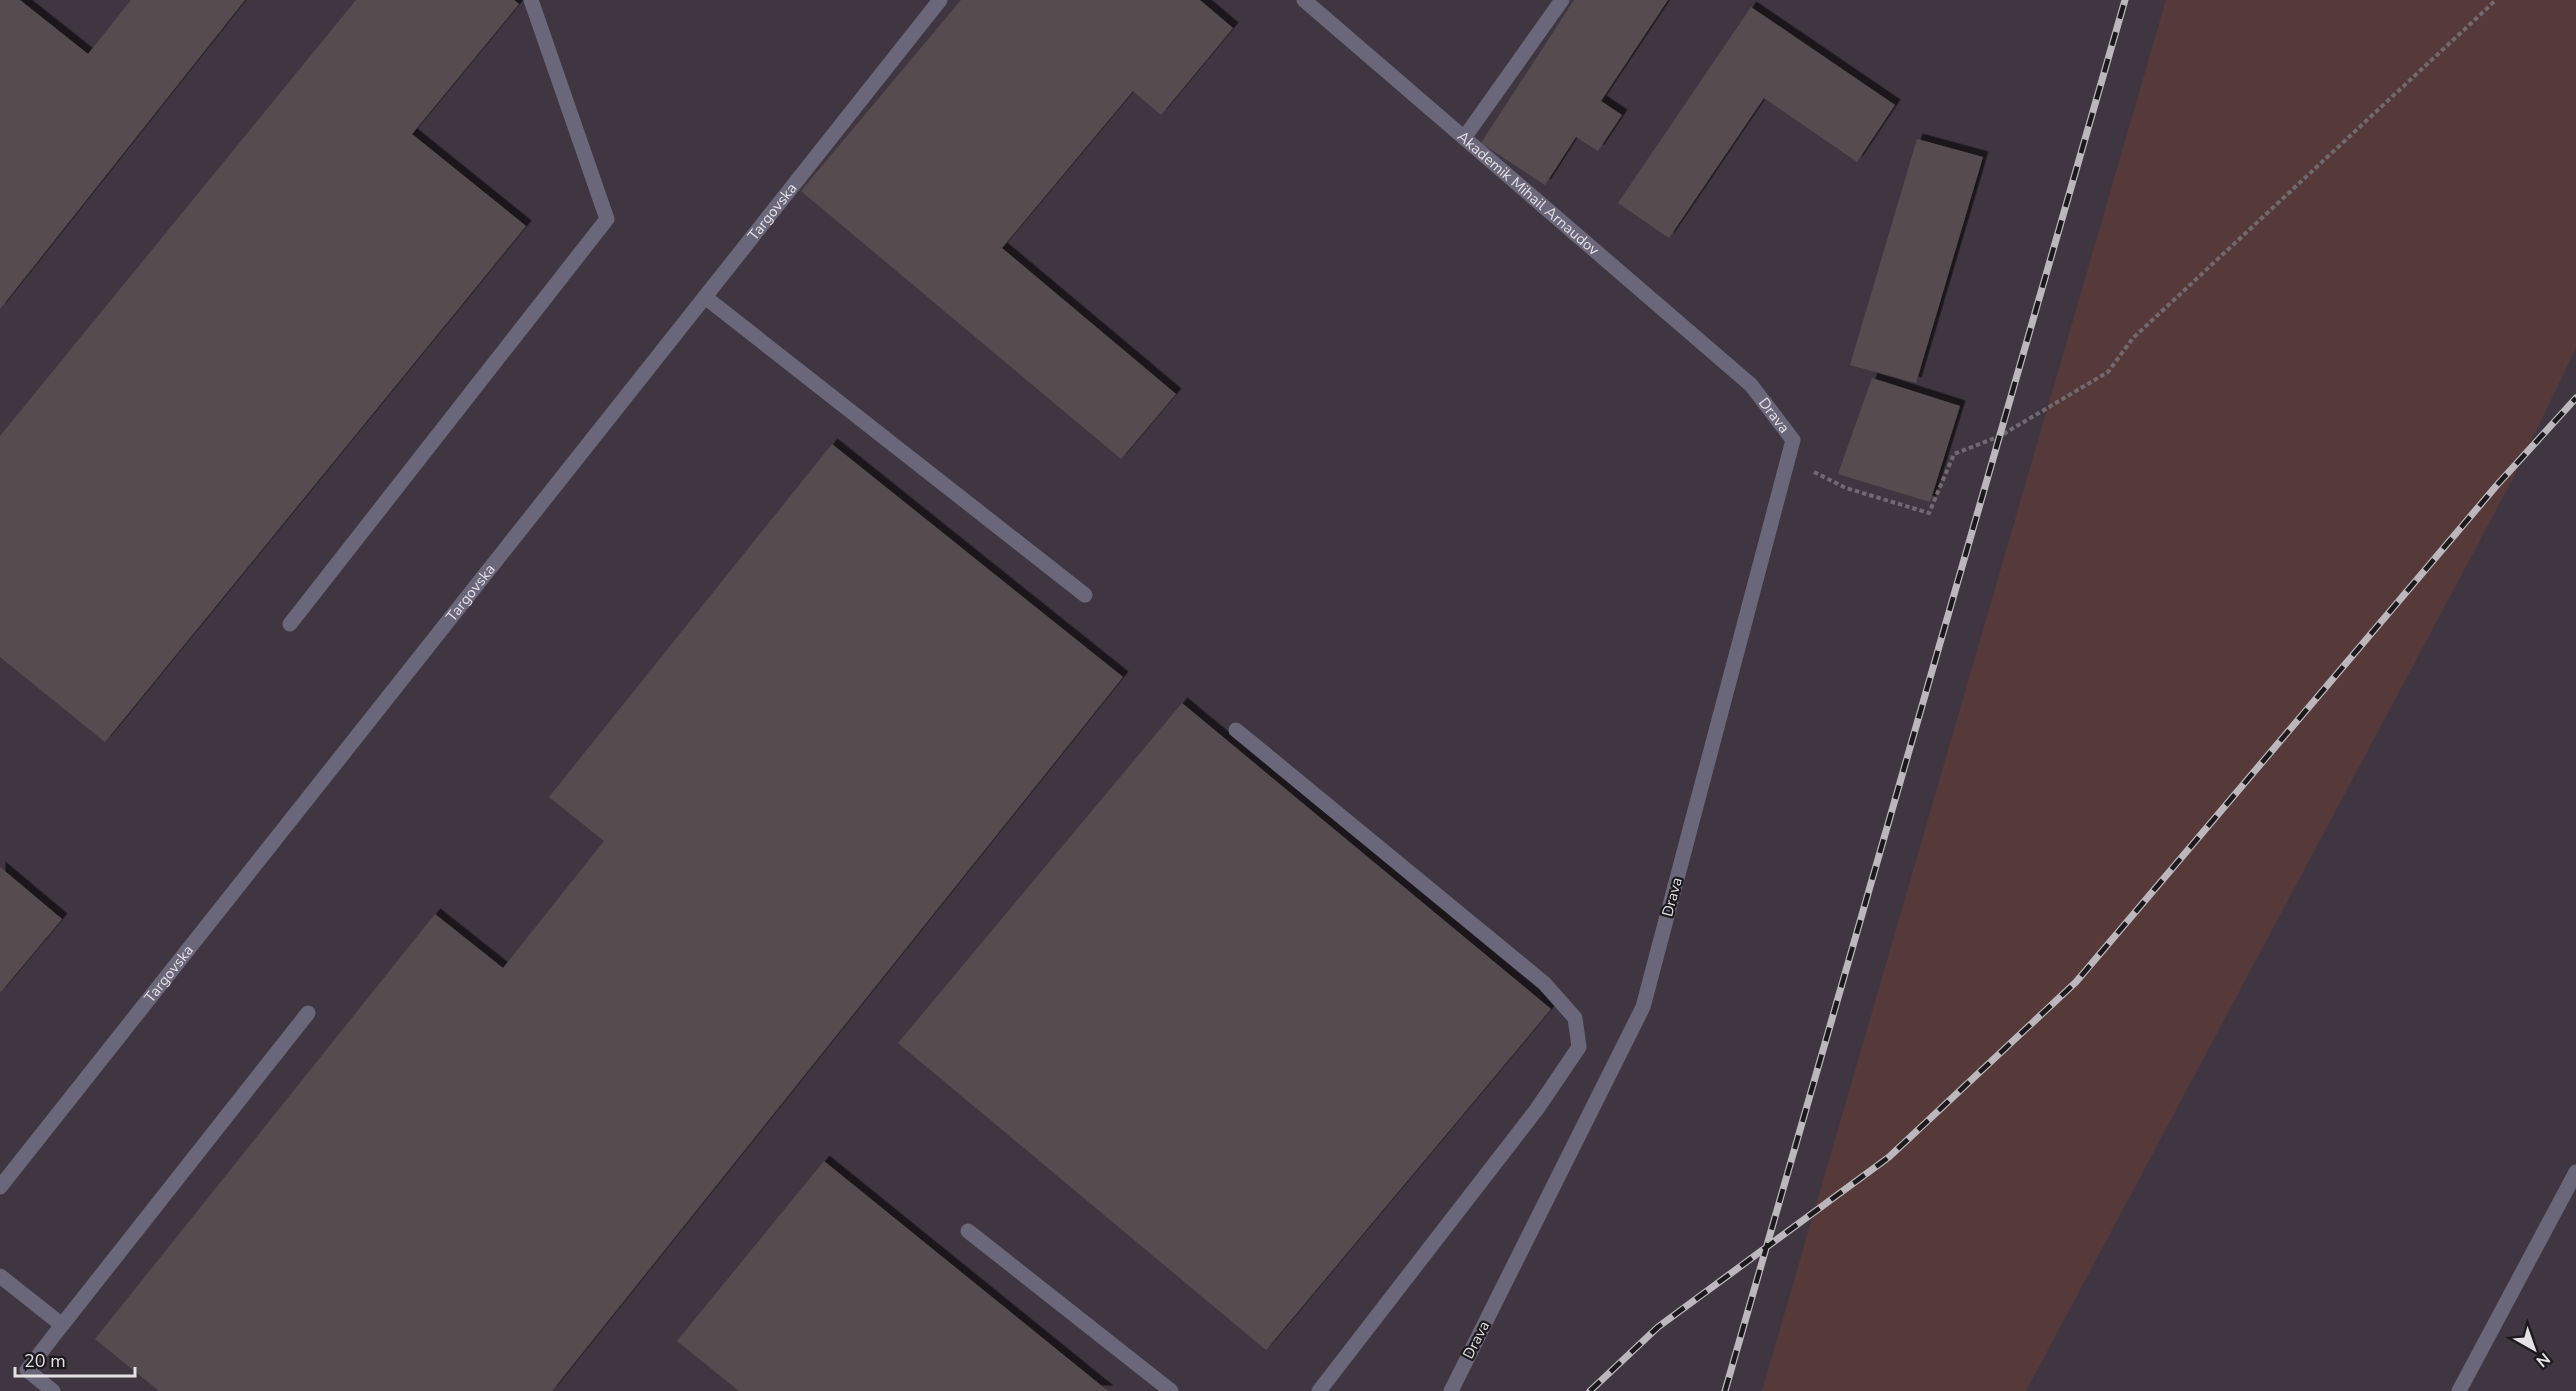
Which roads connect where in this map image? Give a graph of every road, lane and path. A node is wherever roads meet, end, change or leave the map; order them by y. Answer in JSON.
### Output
{"nodes":[{"id":1,"x":531,"y":0,"type":"edge"},
{"id":2,"x":940,"y":0,"type":"edge"},
{"id":3,"x":1304,"y":0,"type":"edge"},
{"id":4,"x":1562,"y":0,"type":"edge"},
{"id":5,"x":2496,"y":0,"type":"edge"},
{"id":6,"x":1464,"y":138,"type":"junction"},
{"id":7,"x":705,"y":297,"type":"junction"},
{"id":8,"x":1751,"y":385,"type":"joint"},
{"id":9,"x":1788,"y":459,"type":"junction"},
{"id":10,"x":1085,"y":596,"type":"dead end"},
{"id":11,"x":290,"y":624,"type":"dead end"},
{"id":12,"x":1236,"y":730,"type":"dead end"},
{"id":13,"x":308,"y":1013,"type":"dead end"},
{"id":14,"x":2576,"y":1172,"type":"edge"},
{"id":15,"x":0,"y":1187,"type":"edge"},
{"id":16,"x":968,"y":1231,"type":"dead end"},
{"id":17,"x":0,"y":1276,"type":"edge"},
{"id":18,"x":62,"y":1325,"type":"junction"},
{"id":19,"x":53,"y":1391,"type":"edge"},
{"id":20,"x":1171,"y":1391,"type":"edge"},
{"id":21,"x":1319,"y":1391,"type":"edge"},
{"id":22,"x":1451,"y":1391,"type":"edge"},
{"id":23,"x":2459,"y":1391,"type":"edge"}],
"edges":[{"from":1,"to":11,"type":"street"},
{"from":2,"to":7,"type":"street","name":"Targovska"},
{"from":3,"to":6,"type":"street","name":"Akademik Mihail Arnaudov"},
{"from":4,"to":6,"type":"street"},
{"from":5,"to":9,"type":"path"},
{"from":6,"to":8,"type":"street","name":"Akademik Mihail Arnaudov"},
{"from":7,"to":10,"type":"street"},
{"from":7,"to":15,"type":"street","name":"Targovska"},
{"from":8,"to":9,"type":"street","name":"Drava"},
{"from":9,"to":22,"type":"street","name":"Drava"},
{"from":12,"to":21,"type":"street"},
{"from":13,"to":18,"type":"street"},
{"from":14,"to":23,"type":"street"},
{"from":16,"to":20,"type":"street"},
{"from":17,"to":18,"type":"street"},
{"from":18,"to":19,"type":"street"}]}
